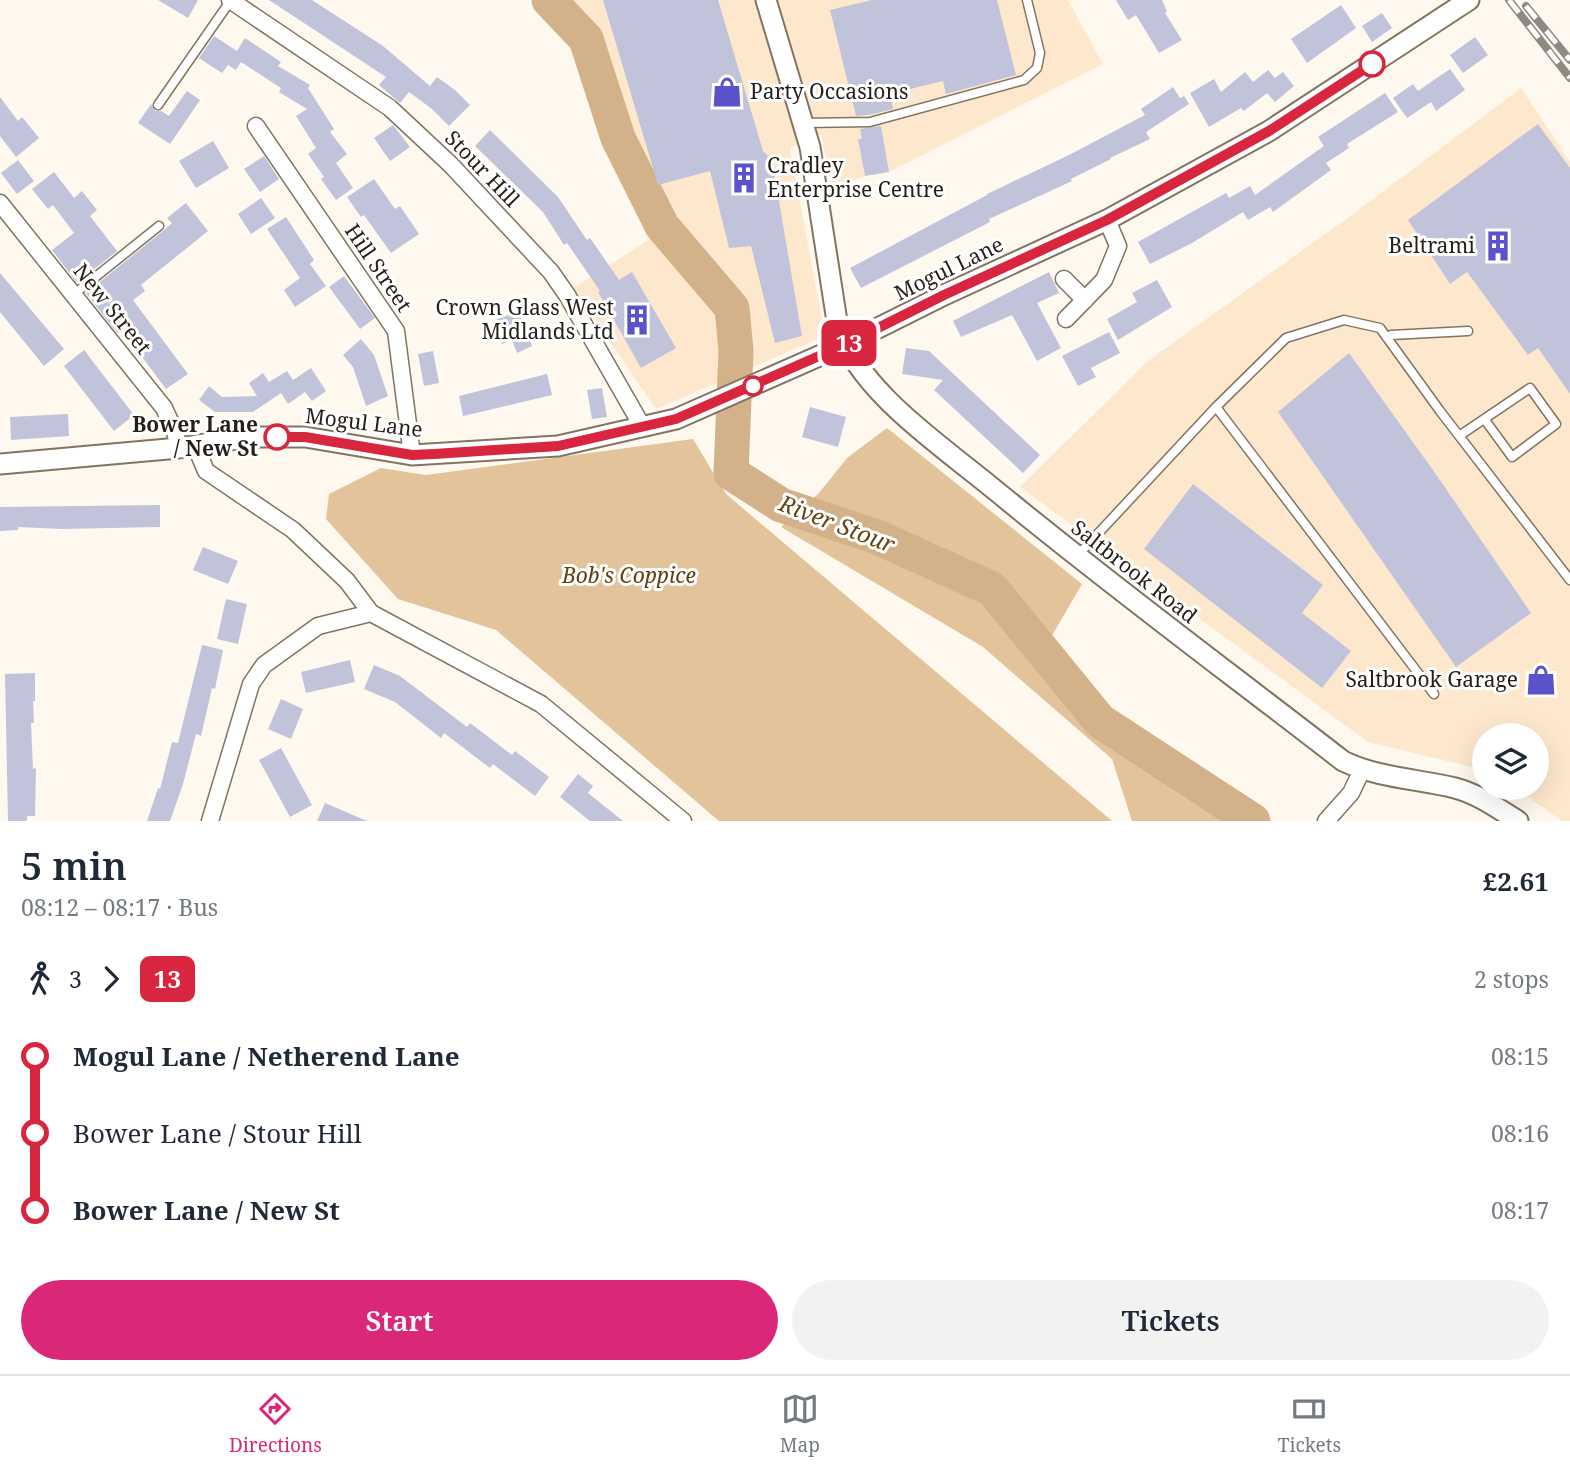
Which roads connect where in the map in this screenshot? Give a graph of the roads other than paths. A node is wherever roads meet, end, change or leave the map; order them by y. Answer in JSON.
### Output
{"nodes":[{"id":1,"x":230,"y":0,"type":"edge"},
{"id":2,"x":766,"y":0,"type":"edge"},
{"id":3,"x":1027,"y":0,"type":"edge"},
{"id":4,"x":1469,"y":0,"type":"edge"},
{"id":5,"x":159,"y":105,"type":"dead end"},
{"id":6,"x":803,"y":123,"type":"junction"},
{"id":7,"x":256,"y":126,"type":"dead end"},
{"id":8,"x":0,"y":203,"type":"edge"},
{"id":9,"x":1107,"y":220,"type":"junction"},
{"id":10,"x":159,"y":226,"type":"dead end"},
{"id":11,"x":1064,"y":279,"type":"dead end"},
{"id":12,"x":73,"y":295,"type":"junction"},
{"id":13,"x":1085,"y":300,"type":"junction"},
{"id":14,"x":1066,"y":319,"type":"dead end"},
{"id":15,"x":1468,"y":331,"type":"dead end"},
{"id":16,"x":1387,"y":338,"type":"junction"},
{"id":17,"x":844,"y":345,"type":"junction"},
{"id":18,"x":1216,"y":407,"type":"junction"},
{"id":19,"x":1485,"y":420,"type":"junction"},
{"id":20,"x":642,"y":426,"type":"junction"},
{"id":21,"x":1460,"y":436,"type":"junction"},
{"id":22,"x":187,"y":447,"type":"junction"},
{"id":23,"x":412,"y":455,"type":"junction"},
{"id":24,"x":0,"y":464,"type":"edge"},
{"id":25,"x":1076,"y":557,"type":"junction"},
{"id":26,"x":1570,"y":580,"type":"edge"},
{"id":27,"x":371,"y":614,"type":"junction"},
{"id":28,"x":1434,"y":694,"type":"dead end"},
{"id":29,"x":1362,"y":771,"type":"junction"},
{"id":30,"x":213,"y":820,"type":"edge"},
{"id":31,"x":683,"y":821,"type":"edge"},
{"id":32,"x":1326,"y":821,"type":"edge"},
{"id":33,"x":1518,"y":821,"type":"edge"}],
"edges":[{"from":1,"to":5,"type":"lane"},
{"from":1,"to":20,"type":"street","name":"Stour Hill"},
{"from":2,"to":6,"type":"street"},
{"from":3,"to":6,"type":"lane"},
{"from":4,"to":9,"type":"street","name":"Mogul Lane"},
{"from":6,"to":17,"type":"street"},
{"from":7,"to":23,"type":"street","name":"Hill Street"},
{"from":8,"to":12,"type":"street","name":"New Street"},
{"from":9,"to":13,"type":"street"},
{"from":9,"to":17,"type":"street","name":"Mogul Lane"},
{"from":10,"to":12,"type":"lane"},
{"from":11,"to":13,"type":"street"},
{"from":12,"to":22,"type":"street","name":"New Street"},
{"from":13,"to":14,"type":"street"},
{"from":15,"to":16,"type":"lane"},
{"from":16,"to":18,"type":"lane"},
{"from":16,"to":21,"type":"lane"},
{"from":17,"to":20,"type":"street","name":"Mogul Lane"},
{"from":17,"to":25,"type":"street","name":"Saltbrook Road"},
{"from":18,"to":25,"type":"lane"},
{"from":18,"to":28,"type":"lane"},
{"from":19,"to":19,"type":"lane"},
{"from":19,"to":21,"type":"lane"},
{"from":20,"to":23,"type":"street","name":"Mogul Lane"},
{"from":21,"to":26,"type":"lane"},
{"from":22,"to":23,"type":"street","name":"Mogul Lane"},
{"from":22,"to":24,"type":"street","name":"Mogul Lane"},
{"from":22,"to":27,"type":"street","name":"New Street"},
{"from":25,"to":29,"type":"street","name":"Saltbrook Road"},
{"from":27,"to":30,"type":"street"},
{"from":27,"to":31,"type":"street"},
{"from":29,"to":32,"type":"street"},
{"from":29,"to":33,"type":"street","name":"Saltbrook Road"}]}
